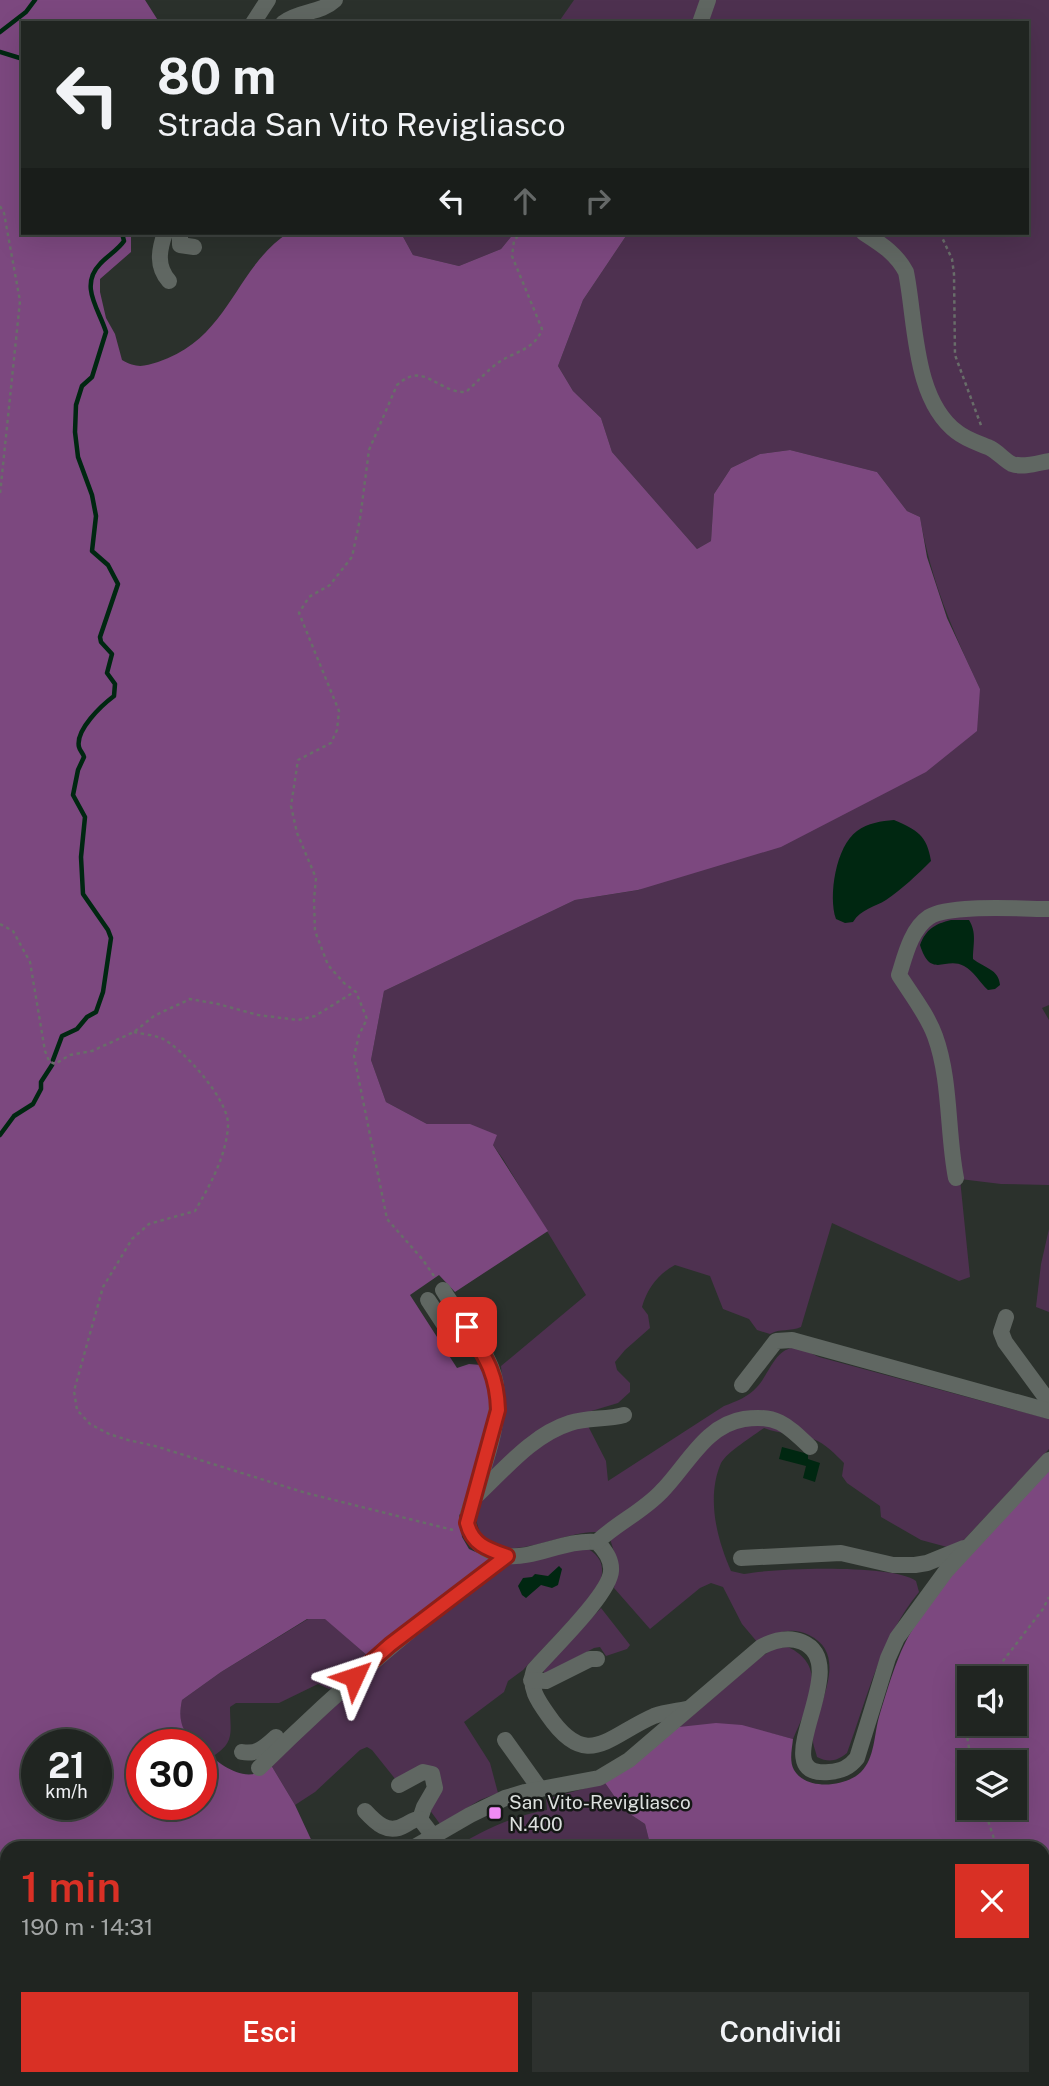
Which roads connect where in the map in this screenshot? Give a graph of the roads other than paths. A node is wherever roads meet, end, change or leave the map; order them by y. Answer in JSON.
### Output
{"nodes":[{"id":1,"x":268,"y":0,"type":"edge"},
{"id":2,"x":335,"y":0,"type":"edge"},
{"id":3,"x":708,"y":0,"type":"edge"},
{"id":4,"x":254,"y":21,"type":"edge"},
{"id":5,"x":286,"y":21,"type":"edge"},
{"id":6,"x":701,"y":21,"type":"edge"},
{"id":7,"x":164,"y":235,"type":"edge"},
{"id":8,"x":180,"y":235,"type":"edge"},
{"id":9,"x":867,"y":235,"type":"edge"},
{"id":10,"x":194,"y":247,"type":"dead end"},
{"id":11,"x":169,"y":281,"type":"dead end"},
{"id":12,"x":1049,"y":461,"type":"edge"},
{"id":13,"x":1049,"y":909,"type":"edge"},
{"id":14,"x":956,"y":1178,"type":"dead end"},
{"id":15,"x":443,"y":1290,"type":"road end"},
{"id":16,"x":428,"y":1300,"type":"dead end"},
{"id":17,"x":1006,"y":1317,"type":"dead end"},
{"id":18,"x":460,"y":1349,"type":"dead end"},
{"id":19,"x":742,"y":1385,"type":"dead end"},
{"id":20,"x":1049,"y":1402,"type":"edge"},
{"id":21,"x":1049,"y":1411,"type":"edge"},
{"id":22,"x":624,"y":1415,"type":"dead end"},
{"id":23,"x":810,"y":1447,"type":"dead end"},
{"id":24,"x":1049,"y":1460,"type":"edge"},
{"id":25,"x":473,"y":1498,"type":"junction"},
{"id":26,"x":597,"y":1542,"type":"junction"},
{"id":27,"x":966,"y":1547,"type":"junction"},
{"id":28,"x":507,"y":1556,"type":"junction"},
{"id":29,"x":741,"y":1558,"type":"dead end"},
{"id":30,"x":597,"y":1659,"type":"dead end"},
{"id":31,"x":531,"y":1680,"type":"junction"},
{"id":32,"x":318,"y":1709,"type":"junction"},
{"id":33,"x":686,"y":1709,"type":"junction"},
{"id":34,"x":505,"y":1740,"type":"dead end"},
{"id":35,"x":242,"y":1752,"type":"dead end"},
{"id":36,"x":258,"y":1768,"type":"dead end"},
{"id":37,"x":400,"y":1785,"type":"dead end"},
{"id":38,"x":540,"y":1789,"type":"junction"},
{"id":39,"x":365,"y":1811,"type":"dead end"},
{"id":40,"x":421,"y":1819,"type":"junction"},
{"id":41,"x":433,"y":1836,"type":"junction"},
{"id":42,"x":425,"y":1841,"type":"edge"}],
"edges":[{"from":1,"to":4,"type":"street"},
{"from":2,"to":5,"type":"street"},
{"from":3,"to":6,"type":"street"},
{"from":7,"to":11,"type":"street"},
{"from":8,"to":10,"type":"street"},
{"from":9,"to":12,"type":"street"},
{"from":13,"to":14,"type":"street"},
{"from":15,"to":25,"type":"street"},
{"from":16,"to":18,"type":"street"},
{"from":17,"to":20,"type":"street"},
{"from":19,"to":21,"type":"street"},
{"from":22,"to":25,"type":"street"},
{"from":23,"to":26,"type":"street"},
{"from":24,"to":27,"type":"street"},
{"from":25,"to":28,"type":"street"},
{"from":26,"to":28,"type":"street"},
{"from":26,"to":31,"type":"street"},
{"from":27,"to":29,"type":"street"},
{"from":27,"to":33,"type":"street"},
{"from":28,"to":32,"type":"street"},
{"from":30,"to":31,"type":"street"},
{"from":31,"to":33,"type":"street"},
{"from":32,"to":35,"type":"street"},
{"from":32,"to":36,"type":"street"},
{"from":33,"to":38,"type":"street"},
{"from":34,"to":38,"type":"street"},
{"from":37,"to":40,"type":"street"},
{"from":38,"to":41,"type":"street"},
{"from":39,"to":40,"type":"street"},
{"from":40,"to":41,"type":"street"},
{"from":41,"to":42,"type":"street"}]}
